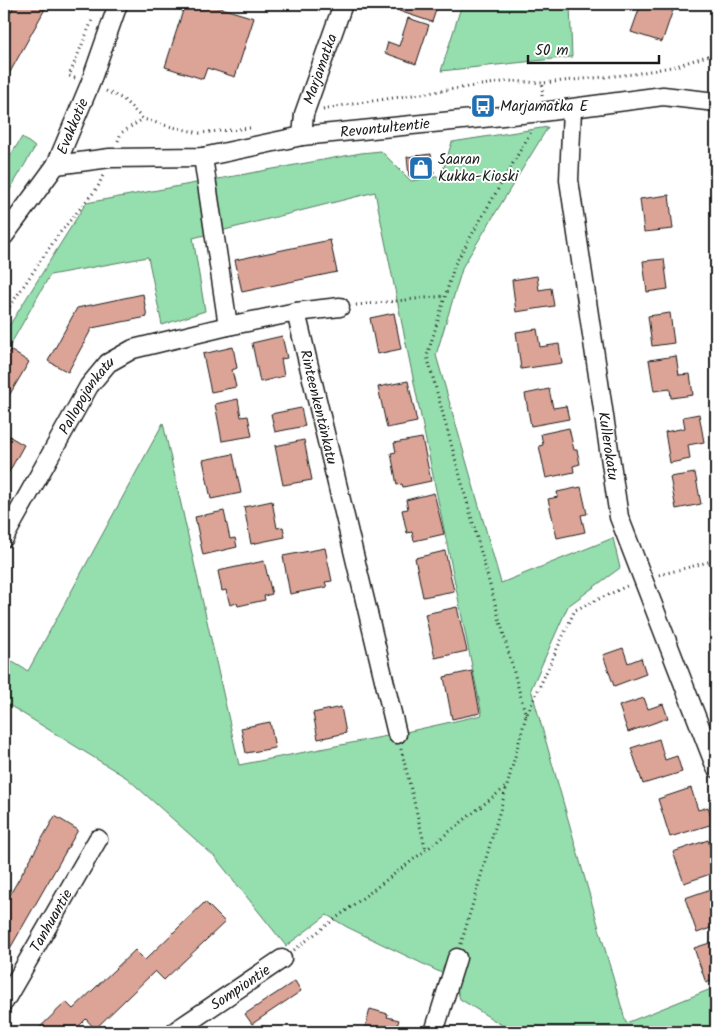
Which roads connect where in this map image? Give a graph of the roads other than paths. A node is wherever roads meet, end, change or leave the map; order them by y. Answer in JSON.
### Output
{"nodes":[{"id":1,"x":118,"y":4,"type":"edge"},
{"id":2,"x":343,"y":4,"type":"edge"},
{"id":3,"x":716,"y":102,"type":"edge"},
{"id":4,"x":572,"y":109,"type":"junction"},
{"id":5,"x":302,"y":136,"type":"junction"},
{"id":6,"x":203,"y":157,"type":"junction"},
{"id":7,"x":56,"y":165,"type":"junction"},
{"id":8,"x":4,"y":236,"type":"edge"},
{"id":9,"x":340,"y":307,"type":"road end"},
{"id":10,"x":296,"y":312,"type":"junction"},
{"id":11,"x":228,"y":326,"type":"junction"},
{"id":12,"x":4,"y":538,"type":"edge"},
{"id":13,"x":397,"y":734,"type":"road end"},
{"id":14,"x":716,"y":768,"type":"edge"},
{"id":15,"x":98,"y":839,"type":"dead end"},
{"id":16,"x":457,"y":958,"type":"road end"},
{"id":17,"x":282,"y":959,"type":"road end"},
{"id":18,"x":4,"y":1002,"type":"edge"},
{"id":19,"x":174,"y":1032,"type":"edge"},
{"id":20,"x":434,"y":1032,"type":"edge"}],
"edges":[{"from":1,"to":7,"type":"street","name":"Evakkotie"},
{"from":2,"to":5,"type":"street","name":"Marjamatka"},
{"from":3,"to":4,"type":"street","name":"Revontultentie"},
{"from":4,"to":5,"type":"street","name":"Revontultentie"},
{"from":4,"to":14,"type":"street","name":"Kullerokatu"},
{"from":5,"to":6,"type":"street","name":"Revontultentie"},
{"from":6,"to":7,"type":"street","name":"Revontultentie"},
{"from":6,"to":11,"type":"street"},
{"from":7,"to":8,"type":"street","name":"Evakkotie"},
{"from":9,"to":10,"type":"street"},
{"from":10,"to":11,"type":"street"},
{"from":10,"to":13,"type":"street","name":"Rinteenkentänkatu"},
{"from":11,"to":12,"type":"street","name":"Pallopojankatu"},
{"from":15,"to":18,"type":"street","name":"Tanhuantie"},
{"from":16,"to":20,"type":"street"},
{"from":17,"to":19,"type":"street","name":"Sompiontie"}]}
